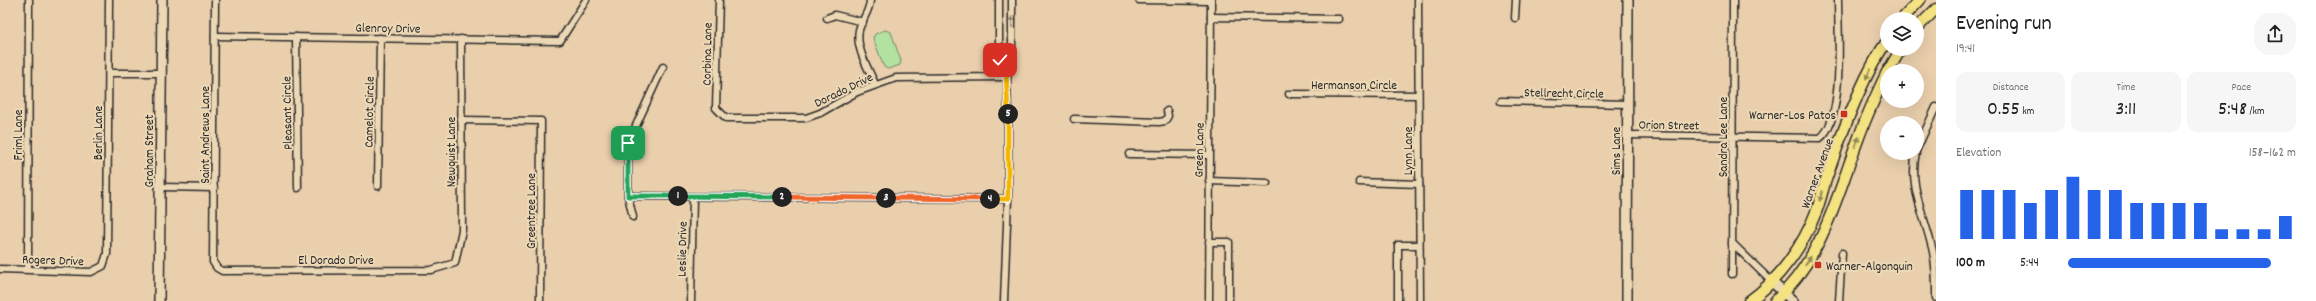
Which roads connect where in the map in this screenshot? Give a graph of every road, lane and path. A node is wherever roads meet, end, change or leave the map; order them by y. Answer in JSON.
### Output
{"nodes":[{"id":1,"x":29,"y":0,"type":"edge"},
{"id":2,"x":109,"y":0,"type":"edge"},
{"id":3,"x":162,"y":0,"type":"edge"},
{"id":4,"x":215,"y":0,"type":"edge"},
{"id":5,"x":586,"y":0,"type":"edge"},
{"id":6,"x":719,"y":0,"type":"edge"},
{"id":7,"x":870,"y":0,"type":"edge"},
{"id":8,"x":999,"y":0,"type":"edge"},
{"id":9,"x":1012,"y":0,"type":"edge"},
{"id":10,"x":1139,"y":0,"type":"edge"},
{"id":11,"x":1211,"y":0,"type":"edge"},
{"id":12,"x":1418,"y":0,"type":"edge"},
{"id":13,"x":1516,"y":0,"type":"edge"},
{"id":14,"x":1628,"y":0,"type":"edge"},
{"id":15,"x":1733,"y":0,"type":"edge"},
{"id":16,"x":1838,"y":0,"type":"edge"},
{"id":17,"x":1920,"y":0,"type":"edge"},
{"id":18,"x":1936,"y":9,"type":"edge"},
{"id":19,"x":1909,"y":12,"type":"edge"},
{"id":20,"x":1211,"y":17,"type":"junction"},
{"id":21,"x":827,"y":18,"type":"dead end"},
{"id":22,"x":1515,"y":18,"type":"dead end"},
{"id":23,"x":1339,"y":19,"type":"dead end"},
{"id":24,"x":1924,"y":21,"type":"edge"},
{"id":25,"x":863,"y":22,"type":"junction"},
{"id":26,"x":215,"y":36,"type":"junction"},
{"id":27,"x":296,"y":37,"type":"junction"},
{"id":28,"x":380,"y":38,"type":"junction"},
{"id":29,"x":461,"y":39,"type":"junction"},
{"id":30,"x":1880,"y":52,"type":"edge"},
{"id":31,"x":663,"y":67,"type":"dead end"},
{"id":32,"x":1006,"y":70,"type":"junction"},
{"id":33,"x":109,"y":73,"type":"junction"},
{"id":34,"x":161,"y":73,"type":"junction"},
{"id":35,"x":1007,"y":77,"type":"junction"},
{"id":36,"x":875,"y":84,"type":"junction"},
{"id":37,"x":1880,"y":88,"type":"edge"},
{"id":38,"x":1290,"y":94,"type":"dead end"},
{"id":39,"x":1418,"y":95,"type":"junction"},
{"id":40,"x":1501,"y":101,"type":"dead end"},
{"id":41,"x":1627,"y":104,"type":"junction"},
{"id":42,"x":1936,"y":106,"type":"edge"},
{"id":43,"x":716,"y":108,"type":"joint"},
{"id":44,"x":1167,"y":111,"type":"dead end"},
{"id":45,"x":461,"y":120,"type":"junction"},
{"id":46,"x":1074,"y":120,"type":"dead end"},
{"id":47,"x":1924,"y":134,"type":"edge"},
{"id":48,"x":1628,"y":135,"type":"junction"},
{"id":49,"x":1733,"y":136,"type":"junction"},
{"id":50,"x":1129,"y":154,"type":"dead end"},
{"id":51,"x":1209,"y":155,"type":"junction"},
{"id":52,"x":1914,"y":160,"type":"edge"},
{"id":53,"x":1209,"y":181,"type":"junction"},
{"id":54,"x":1267,"y":182,"type":"dead end"},
{"id":55,"x":1359,"y":182,"type":"dead end"},
{"id":56,"x":1419,"y":184,"type":"junction"},
{"id":57,"x":378,"y":186,"type":"dead end"},
{"id":58,"x":162,"y":187,"type":"junction"},
{"id":59,"x":214,"y":188,"type":"junction"},
{"id":60,"x":298,"y":188,"type":"dead end"},
{"id":61,"x":628,"y":196,"type":"junction"},
{"id":62,"x":693,"y":197,"type":"junction"},
{"id":63,"x":1008,"y":199,"type":"junction"},
{"id":64,"x":633,"y":217,"type":"dead end"},
{"id":65,"x":1209,"y":242,"type":"junction"},
{"id":66,"x":1732,"y":243,"type":"junction"},
{"id":67,"x":1419,"y":245,"type":"junction"},
{"id":68,"x":1842,"y":253,"type":"dead end"},
{"id":69,"x":455,"y":263,"type":"joint"},
{"id":70,"x":103,"y":266,"type":"joint"},
{"id":71,"x":217,"y":268,"type":"joint"},
{"id":72,"x":0,"y":269,"type":"edge"},
{"id":73,"x":28,"y":269,"type":"junction"},
{"id":74,"x":1732,"y":274,"type":"dead end"},
{"id":75,"x":1772,"y":282,"type":"junction"},
{"id":76,"x":1784,"y":292,"type":"junction"},
{"id":77,"x":1936,"y":298,"type":"edge"},
{"id":78,"x":159,"y":301,"type":"edge"},
{"id":79,"x":540,"y":301,"type":"edge"},
{"id":80,"x":691,"y":301,"type":"edge"},
{"id":81,"x":1004,"y":301,"type":"edge"},
{"id":82,"x":1209,"y":301,"type":"edge"},
{"id":83,"x":1229,"y":301,"type":"edge"},
{"id":84,"x":1398,"y":301,"type":"edge"},
{"id":85,"x":1420,"y":301,"type":"edge"},
{"id":86,"x":1627,"y":301,"type":"edge"},
{"id":87,"x":1749,"y":301,"type":"edge"},
{"id":88,"x":1775,"y":301,"type":"edge"},
{"id":89,"x":1793,"y":301,"type":"edge"},
{"id":90,"x":1839,"y":301,"type":"edge"}],
"edges":[{"from":1,"to":73,"type":"street","name":"Friml Lane"},
{"from":2,"to":33,"type":"street","name":"Berlin Lane"},
{"from":3,"to":34,"type":"street","name":"Graham Street"},
{"from":4,"to":26,"type":"street","name":"Saint Andrews Lane"},
{"from":5,"to":29,"type":"street","name":"Glenroy Drive"},
{"from":6,"to":43,"type":"street","name":"Corbina Lane"},
{"from":7,"to":25,"type":"street"},
{"from":8,"to":32,"type":"street"},
{"from":32,"to":9,"type":"street","one_way":true},
{"from":10,"to":11,"type":"street"},
{"from":11,"to":20,"type":"street","name":"Green Lane"},
{"from":12,"to":39,"type":"street","name":"Lynn Lane"},
{"from":13,"to":22,"type":"street"},
{"from":14,"to":41,"type":"street","name":"Sims Lane"},
{"from":15,"to":49,"type":"street","name":"Sandra Lee Lane"},
{"from":16,"to":49,"type":"street","name":"Orion Street"},
{"from":17,"to":19,"type":"main road"},
{"from":18,"to":24,"type":"main road"},
{"from":20,"to":23,"type":"street"},
{"from":20,"to":51,"type":"street","name":"Green Lane"},
{"from":21,"to":25,"type":"street"},
{"from":25,"to":36,"type":"street"},
{"from":26,"to":27,"type":"street","name":"Glenroy Drive"},
{"from":26,"to":59,"type":"street","name":"Saint Andrews Lane"},
{"from":27,"to":28,"type":"street","name":"Glenroy Drive"},
{"from":27,"to":60,"type":"street","name":"Pleasant Circle"},
{"from":28,"to":29,"type":"street","name":"Glenroy Drive"},
{"from":28,"to":57,"type":"street","name":"Camelot Circle"},
{"from":29,"to":45,"type":"street","name":"Newquist Lane"},
{"from":30,"to":75,"type":"main road","name":"Warner Avenue","one_way":true},
{"from":31,"to":61,"type":"street"},
{"from":32,"to":35,"type":"street"},
{"from":33,"to":34,"type":"street"},
{"from":33,"to":70,"type":"street","name":"Berlin Lane"},
{"from":34,"to":58,"type":"street","name":"Graham Street"},
{"from":35,"to":36,"type":"street","name":"Dorado Drive"},
{"from":35,"to":63,"type":"street"},
{"from":36,"to":43,"type":"street","name":"Dorado Drive"},
{"from":76,"to":37,"type":"main road","one_way":true},
{"from":38,"to":39,"type":"street","name":"Hermanson Circle"},
{"from":39,"to":56,"type":"street","name":"Lynn Lane"},
{"from":40,"to":41,"type":"street","name":"Stellrecht Circle"},
{"from":41,"to":48,"type":"street","name":"Sims Lane"},
{"from":42,"to":47,"type":"street"},
{"from":44,"to":46,"type":"street"},
{"from":45,"to":69,"type":"street","name":"Newquist Lane"},
{"from":45,"to":79,"type":"street","name":"Greentree Lane"},
{"from":48,"to":49,"type":"street","name":"Orion Street"},
{"from":48,"to":86,"type":"street","name":"Sims Lane"},
{"from":49,"to":66,"type":"street","name":"Sandra Lee Lane"},
{"from":50,"to":51,"type":"street"},
{"from":51,"to":53,"type":"street","name":"Green Lane"},
{"from":52,"to":77,"type":"street"},
{"from":53,"to":54,"type":"street"},
{"from":53,"to":65,"type":"street","name":"Green Lane"},
{"from":55,"to":56,"type":"street"},
{"from":56,"to":67,"type":"street","name":"Lynn Lane"},
{"from":58,"to":59,"type":"street"},
{"from":58,"to":78,"type":"street","name":"Graham Street"},
{"from":59,"to":71,"type":"street","name":"Saint Andrews Lane"},
{"from":61,"to":62,"type":"street"},
{"from":61,"to":64,"type":"street"},
{"from":62,"to":63,"type":"street"},
{"from":62,"to":80,"type":"street","name":"Leslie Drive"},
{"from":63,"to":81,"type":"street"},
{"from":65,"to":82,"type":"street","name":"Green Lane"},
{"from":65,"to":83,"type":"street"},
{"from":66,"to":74,"type":"street","name":"Sandra Lee Lane"},
{"from":66,"to":75,"type":"street"},
{"from":67,"to":84,"type":"street"},
{"from":67,"to":85,"type":"street","name":"Lynn Lane"},
{"from":68,"to":90,"type":"street"},
{"from":69,"to":71,"type":"street","name":"El Dorado Drive"},
{"from":70,"to":73,"type":"street","name":"Rogers Drive"},
{"from":72,"to":73,"type":"street","name":"Rogers Drive"},
{"from":75,"to":76,"type":"street"},
{"from":75,"to":87,"type":"main road","name":"Warner Avenue"},
{"from":76,"to":88,"type":"main road"},
{"from":76,"to":89,"type":"street"}]}
